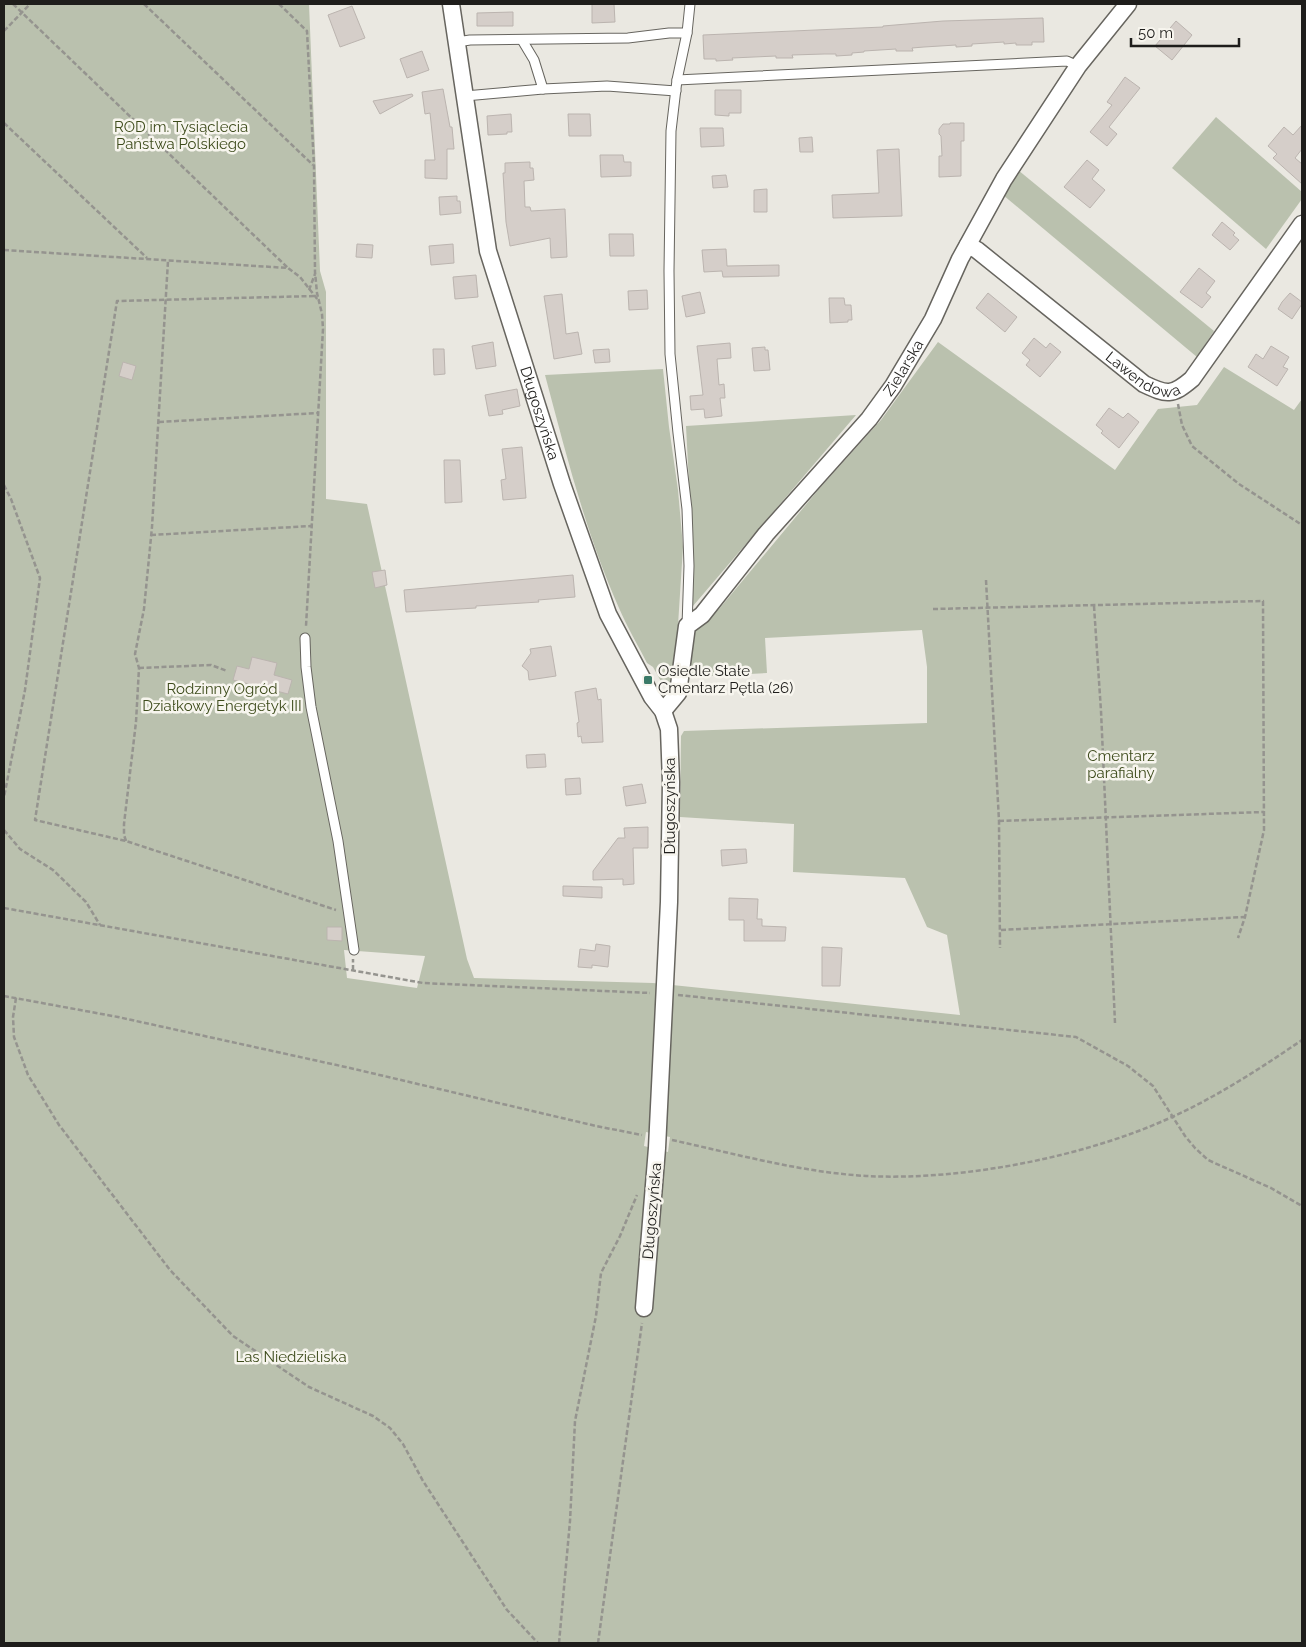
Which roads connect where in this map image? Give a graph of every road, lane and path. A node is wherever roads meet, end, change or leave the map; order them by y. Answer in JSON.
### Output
{"nodes":[{"id":1,"x":13,"y":4,"type":"edge"},
{"id":2,"x":30,"y":4,"type":"edge"},
{"id":3,"x":144,"y":4,"type":"edge"},
{"id":4,"x":279,"y":4,"type":"edge"},
{"id":5,"x":451,"y":4,"type":"edge"},
{"id":6,"x":690,"y":4,"type":"edge"},
{"id":7,"x":1128,"y":4,"type":"edge"},
{"id":8,"x":22,"y":12,"type":"junction"},
{"id":9,"x":4,"y":31,"type":"edge"},
{"id":10,"x":687,"y":33,"type":"junction"},
{"id":11,"x":522,"y":40,"type":"junction"},
{"id":12,"x":456,"y":42,"type":"junction"},
{"id":13,"x":1078,"y":66,"type":"junction"},
{"id":14,"x":677,"y":80,"type":"junction"},
{"id":15,"x":543,"y":89,"type":"junction"},
{"id":16,"x":676,"y":91,"type":"junction"},
{"id":17,"x":465,"y":96,"type":"junction"},
{"id":18,"x":4,"y":123,"type":"edge"},
{"id":19,"x":314,"y":166,"type":"junction"},
{"id":20,"x":1302,"y":224,"type":"edge"},
{"id":21,"x":968,"y":244,"type":"junction"},
{"id":22,"x":5,"y":250,"type":"edge"},
{"id":23,"x":148,"y":259,"type":"junction"},
{"id":24,"x":168,"y":261,"type":"junction"},
{"id":25,"x":288,"y":268,"type":"junction"},
{"id":26,"x":315,"y":272,"type":"junction"},
{"id":27,"x":310,"y":290,"type":"junction"},
{"id":28,"x":314,"y":296,"type":"junction"},
{"id":29,"x":167,"y":300,"type":"junction"},
{"id":30,"x":319,"y":302,"type":"junction"},
{"id":31,"x":1178,"y":390,"type":"junction"},
{"id":32,"x":318,"y":413,"type":"junction"},
{"id":33,"x":159,"y":422,"type":"junction"},
{"id":34,"x":4,"y":485,"type":"edge"},
{"id":35,"x":1302,"y":525,"type":"edge"},
{"id":36,"x":312,"y":526,"type":"junction"},
{"id":37,"x":151,"y":535,"type":"junction"},
{"id":38,"x":986,"y":580,"type":"dead end"},
{"id":39,"x":1094,"y":605,"type":"junction"},
{"id":40,"x":987,"y":608,"type":"junction"},
{"id":41,"x":934,"y":609,"type":"dead end"},
{"id":42,"x":687,"y":626,"type":"junction"},
{"id":43,"x":305,"y":638,"type":"joint"},
{"id":44,"x":139,"y":668,"type":"junction"},
{"id":45,"x":227,"y":671,"type":"dead end"},
{"id":46,"x":663,"y":711,"type":"junction"},
{"id":47,"x":4,"y":796,"type":"edge"},
{"id":48,"x":1264,"y":812,"type":"junction"},
{"id":49,"x":1106,"y":817,"type":"junction"},
{"id":50,"x":999,"y":821,"type":"junction"},
{"id":51,"x":4,"y":830,"type":"edge"},
{"id":52,"x":126,"y":841,"type":"junction"},
{"id":53,"x":4,"y":908,"type":"edge"},
{"id":54,"x":350,"y":915,"type":"junction"},
{"id":55,"x":1245,"y":917,"type":"junction"},
{"id":56,"x":100,"y":925,"type":"junction"},
{"id":57,"x":1110,"y":925,"type":"junction"},
{"id":58,"x":1001,"y":930,"type":"junction"},
{"id":59,"x":1238,"y":938,"type":"dead end"},
{"id":60,"x":1000,"y":948,"type":"dead end"},
{"id":61,"x":354,"y":950,"type":"dead end"},
{"id":62,"x":664,"y":993,"type":"junction"},
{"id":63,"x":4,"y":996,"type":"edge"},
{"id":64,"x":16,"y":998,"type":"junction"},
{"id":65,"x":1115,"y":1024,"type":"dead end"},
{"id":66,"x":1302,"y":1040,"type":"edge"},
{"id":67,"x":1172,"y":1117,"type":"junction"},
{"id":68,"x":657,"y":1137,"type":"junction"},
{"id":69,"x":640,"y":1187,"type":"dead end"},
{"id":70,"x":1302,"y":1206,"type":"edge"},
{"id":71,"x":644,"y":1308,"type":"joint"},
{"id":72,"x":538,"y":1643,"type":"edge"},
{"id":73,"x":559,"y":1643,"type":"edge"},
{"id":74,"x":598,"y":1643,"type":"edge"}],
"edges":[{"from":1,"to":8,"type":"path"},
{"from":2,"to":8,"type":"path"},
{"from":3,"to":19,"type":"path"},
{"from":4,"to":19,"type":"path"},
{"from":5,"to":12,"type":"street","name":"Długoszyńska"},
{"from":6,"to":10,"type":"lane"},
{"from":7,"to":13,"type":"street","name":"Zielarska"},
{"from":8,"to":9,"type":"path"},
{"from":8,"to":25,"type":"path"},
{"from":10,"to":11,"type":"lane"},
{"from":10,"to":14,"type":"lane"},
{"from":11,"to":12,"type":"lane"},
{"from":11,"to":15,"type":"lane"},
{"from":12,"to":17,"type":"street","name":"Długoszyńska"},
{"from":13,"to":14,"type":"lane"},
{"from":13,"to":21,"type":"street","name":"Zielarska"},
{"from":14,"to":16,"type":"lane"},
{"from":15,"to":16,"type":"lane"},
{"from":15,"to":17,"type":"lane"},
{"from":16,"to":42,"type":"lane"},
{"from":17,"to":46,"type":"street","name":"Długoszyńska"},
{"from":18,"to":23,"type":"path"},
{"from":19,"to":26,"type":"path"},
{"from":20,"to":31,"type":"street","name":"Lawendowa"},
{"from":21,"to":31,"type":"street","name":"Lawendowa"},
{"from":21,"to":42,"type":"street","name":"Zielarska"},
{"from":22,"to":23,"type":"path"},
{"from":23,"to":24,"type":"path"},
{"from":24,"to":25,"type":"path"},
{"from":24,"to":29,"type":"path"},
{"from":25,"to":27,"type":"path"},
{"from":26,"to":27,"type":"path"},
{"from":26,"to":30,"type":"path"},
{"from":27,"to":28,"type":"path"},
{"from":28,"to":29,"type":"path"},
{"from":28,"to":30,"type":"path"},
{"from":29,"to":33,"type":"path"},
{"from":29,"to":52,"type":"path"},
{"from":30,"to":32,"type":"path"},
{"from":31,"to":35,"type":"path"},
{"from":32,"to":33,"type":"path"},
{"from":32,"to":36,"type":"path"},
{"from":33,"to":37,"type":"path"},
{"from":34,"to":47,"type":"path"},
{"from":36,"to":37,"type":"path"},
{"from":36,"to":43,"type":"path"},
{"from":37,"to":44,"type":"path"},
{"from":38,"to":40,"type":"path"},
{"from":39,"to":40,"type":"path"},
{"from":39,"to":48,"type":"path"},
{"from":39,"to":49,"type":"path"},
{"from":40,"to":41,"type":"path"},
{"from":40,"to":50,"type":"path"},
{"from":42,"to":46,"type":"street"},
{"from":43,"to":54,"type":"lane"},
{"from":44,"to":45,"type":"path"},
{"from":44,"to":52,"type":"path"},
{"from":46,"to":62,"type":"street","name":"Długoszyńska"},
{"from":48,"to":49,"type":"path"},
{"from":48,"to":55,"type":"path"},
{"from":49,"to":50,"type":"path"},
{"from":49,"to":57,"type":"path"},
{"from":50,"to":58,"type":"path"},
{"from":51,"to":56,"type":"path"},
{"from":52,"to":54,"type":"path"},
{"from":53,"to":56,"type":"path"},
{"from":54,"to":61,"type":"lane"},
{"from":55,"to":57,"type":"path"},
{"from":55,"to":59,"type":"path"},
{"from":56,"to":62,"type":"path"},
{"from":57,"to":58,"type":"path"},
{"from":57,"to":65,"type":"path"},
{"from":58,"to":60,"type":"path"},
{"from":62,"to":67,"type":"path"},
{"from":62,"to":68,"type":"street","name":"Długoszyńska"},
{"from":63,"to":64,"type":"path"},
{"from":64,"to":68,"type":"path"},
{"from":64,"to":72,"type":"path"},
{"from":66,"to":67,"type":"path"},
{"from":67,"to":68,"type":"path"},
{"from":67,"to":70,"type":"path"},
{"from":68,"to":71,"type":"street","name":"Długoszyńska"},
{"from":69,"to":73,"type":"path"},
{"from":71,"to":74,"type":"path"}]}
